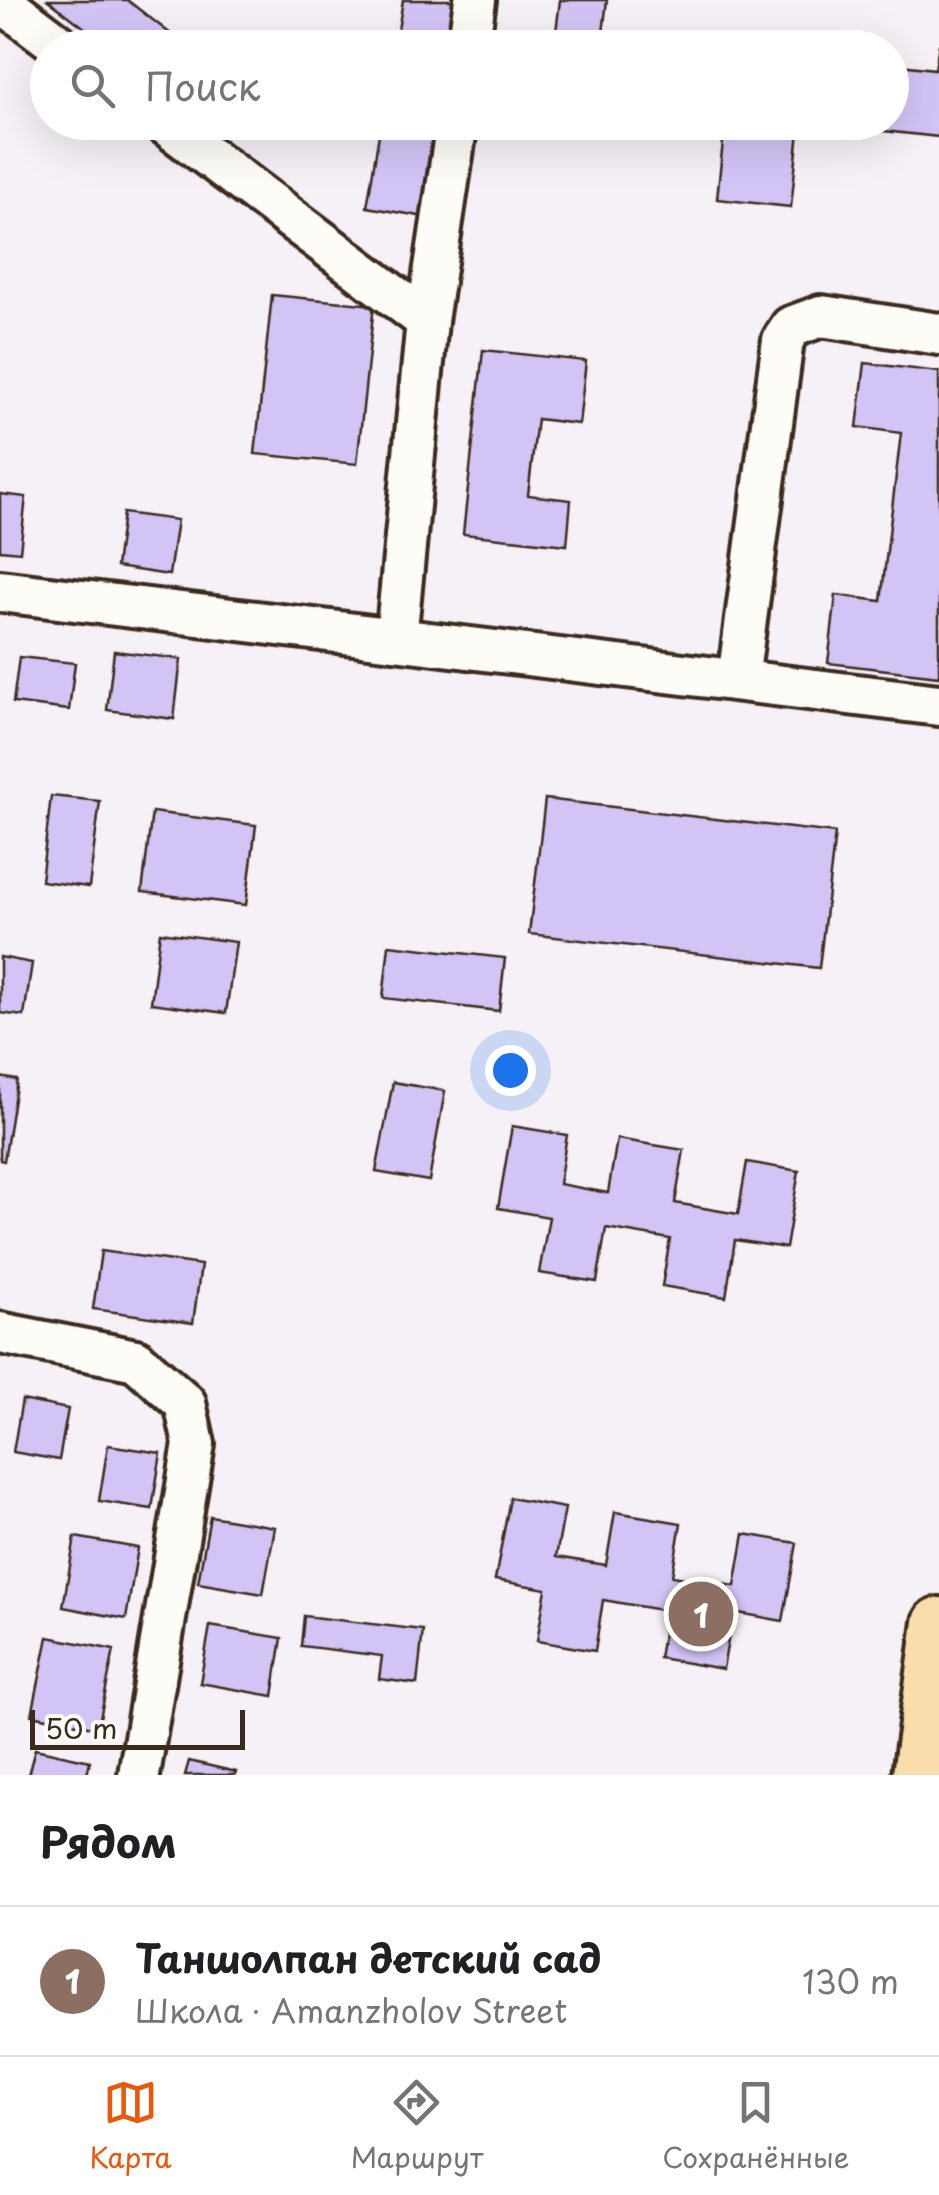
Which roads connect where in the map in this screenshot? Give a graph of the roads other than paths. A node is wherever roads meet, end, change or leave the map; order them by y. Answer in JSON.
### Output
{"nodes":[{"id":1,"x":475,"y":0,"type":"edge"},
{"id":2,"x":5,"y":4,"type":"dead end"},
{"id":3,"x":39,"y":30,"type":"edge"},
{"id":4,"x":471,"y":30,"type":"edge"},
{"id":5,"x":187,"y":140,"type":"edge"},
{"id":6,"x":454,"y":140,"type":"edge"},
{"id":7,"x":427,"y":322,"type":"junction"},
{"id":8,"x":939,"y":334,"type":"edge"},
{"id":9,"x":0,"y":591,"type":"edge"},
{"id":10,"x":396,"y":639,"type":"junction"},
{"id":11,"x":738,"y":680,"type":"junction"},
{"id":12,"x":939,"y":705,"type":"edge"},
{"id":13,"x":0,"y":1334,"type":"edge"},
{"id":14,"x":939,"y":1628,"type":"edge"},
{"id":15,"x":926,"y":1761,"type":"edge"},
{"id":16,"x":139,"y":1775,"type":"edge"}],
"edges":[{"from":1,"to":4,"type":"street"},
{"from":2,"to":3,"type":"street"},
{"from":5,"to":7,"type":"street"},
{"from":6,"to":7,"type":"street"},
{"from":7,"to":10,"type":"street"},
{"from":8,"to":11,"type":"street"},
{"from":9,"to":10,"type":"street"},
{"from":10,"to":11,"type":"street"},
{"from":11,"to":12,"type":"street"},
{"from":13,"to":16,"type":"street"},
{"from":14,"to":15,"type":"main road"}]}
